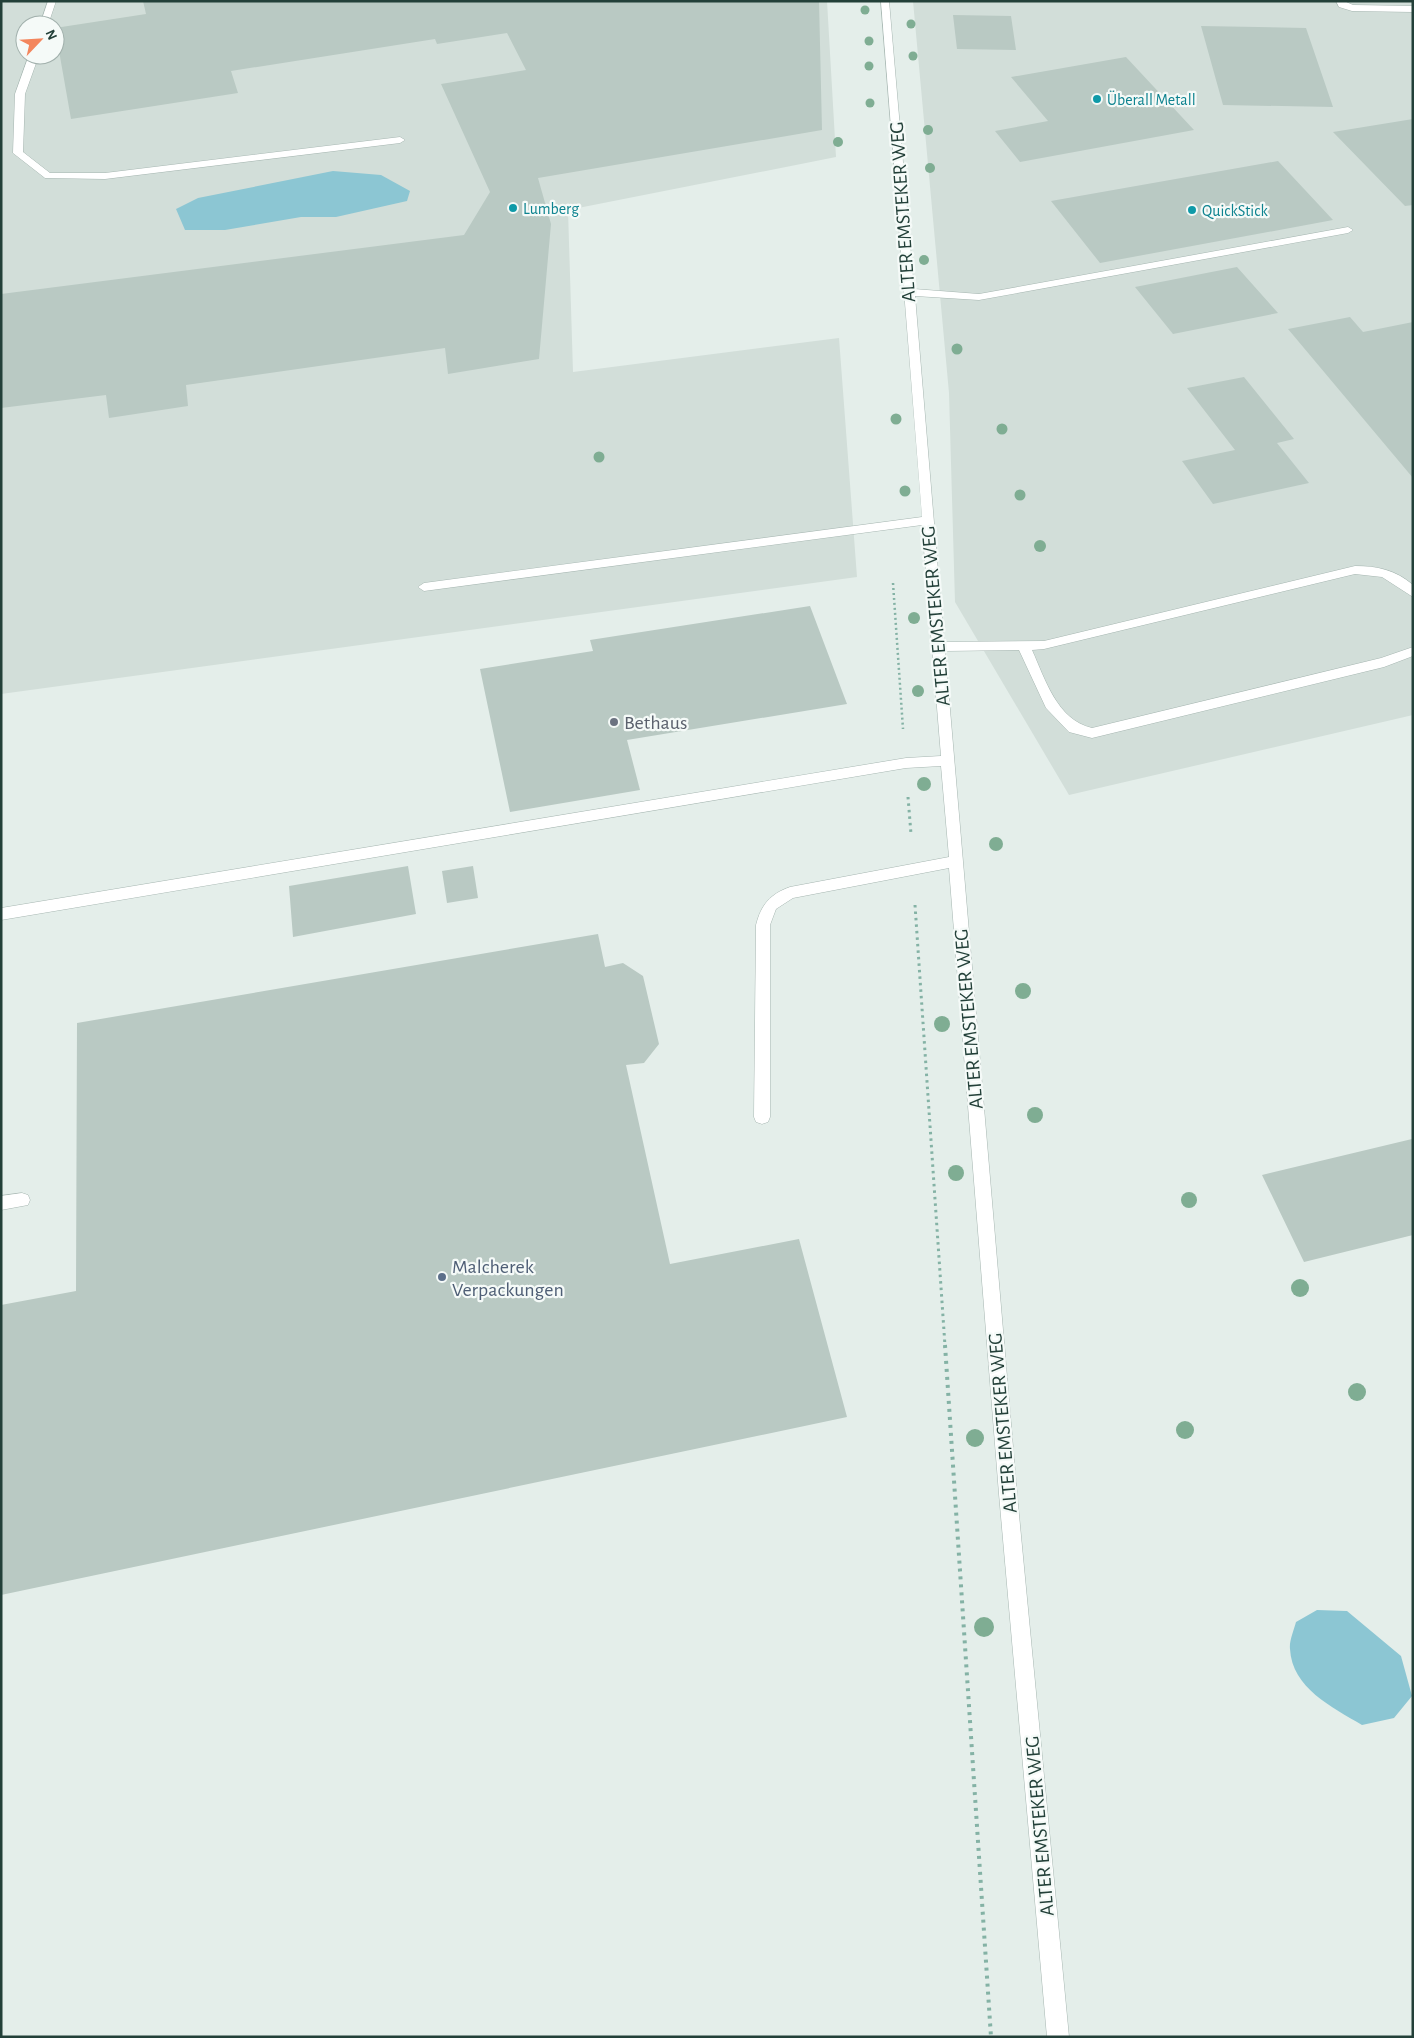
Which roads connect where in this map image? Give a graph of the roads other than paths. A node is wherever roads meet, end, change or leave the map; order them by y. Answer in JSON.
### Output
{"nodes":[{"id":1,"x":52,"y":1,"type":"edge"},
{"id":2,"x":885,"y":1,"type":"edge"},
{"id":3,"x":1340,"y":1,"type":"edge"},
{"id":4,"x":1413,"y":9,"type":"edge"},
{"id":5,"x":47,"y":15,"type":"edge"},
{"id":6,"x":30,"y":65,"type":"edge"},
{"id":7,"x":400,"y":140,"type":"dead end"},
{"id":8,"x":1348,"y":230,"type":"dead end"},
{"id":9,"x":908,"y":292,"type":"junction"},
{"id":10,"x":926,"y":520,"type":"junction"},
{"id":11,"x":424,"y":587,"type":"dead end"},
{"id":12,"x":1413,"y":593,"type":"edge"},
{"id":13,"x":1023,"y":645,"type":"junction"},
{"id":14,"x":938,"y":647,"type":"junction"},
{"id":15,"x":1413,"y":651,"type":"edge"},
{"id":16,"x":947,"y":761,"type":"junction"},
{"id":17,"x":955,"y":861,"type":"junction"},
{"id":18,"x":1,"y":914,"type":"edge"},
{"id":19,"x":762,"y":1117,"type":"dead end"},
{"id":20,"x":22,"y":1200,"type":"dead end"},
{"id":21,"x":1,"y":1203,"type":"edge"},
{"id":22,"x":1058,"y":2037,"type":"edge"}],
"edges":[{"from":1,"to":5,"type":"street"},
{"from":2,"to":9,"type":"street","name":"ALTER EMSTEKER WEG"},
{"from":3,"to":4,"type":"street"},
{"from":6,"to":7,"type":"street"},
{"from":8,"to":9,"type":"street"},
{"from":9,"to":10,"type":"street","name":"ALTER EMSTEKER WEG"},
{"from":10,"to":11,"type":"street"},
{"from":10,"to":14,"type":"street","name":"ALTER EMSTEKER WEG"},
{"from":12,"to":13,"type":"street"},
{"from":13,"to":14,"type":"street"},
{"from":13,"to":15,"type":"street"},
{"from":14,"to":16,"type":"street","name":"ALTER EMSTEKER WEG"},
{"from":16,"to":17,"type":"street","name":"ALTER EMSTEKER WEG"},
{"from":16,"to":18,"type":"street"},
{"from":17,"to":19,"type":"street"},
{"from":17,"to":22,"type":"street","name":"ALTER EMSTEKER WEG"},
{"from":20,"to":21,"type":"street"}]}
